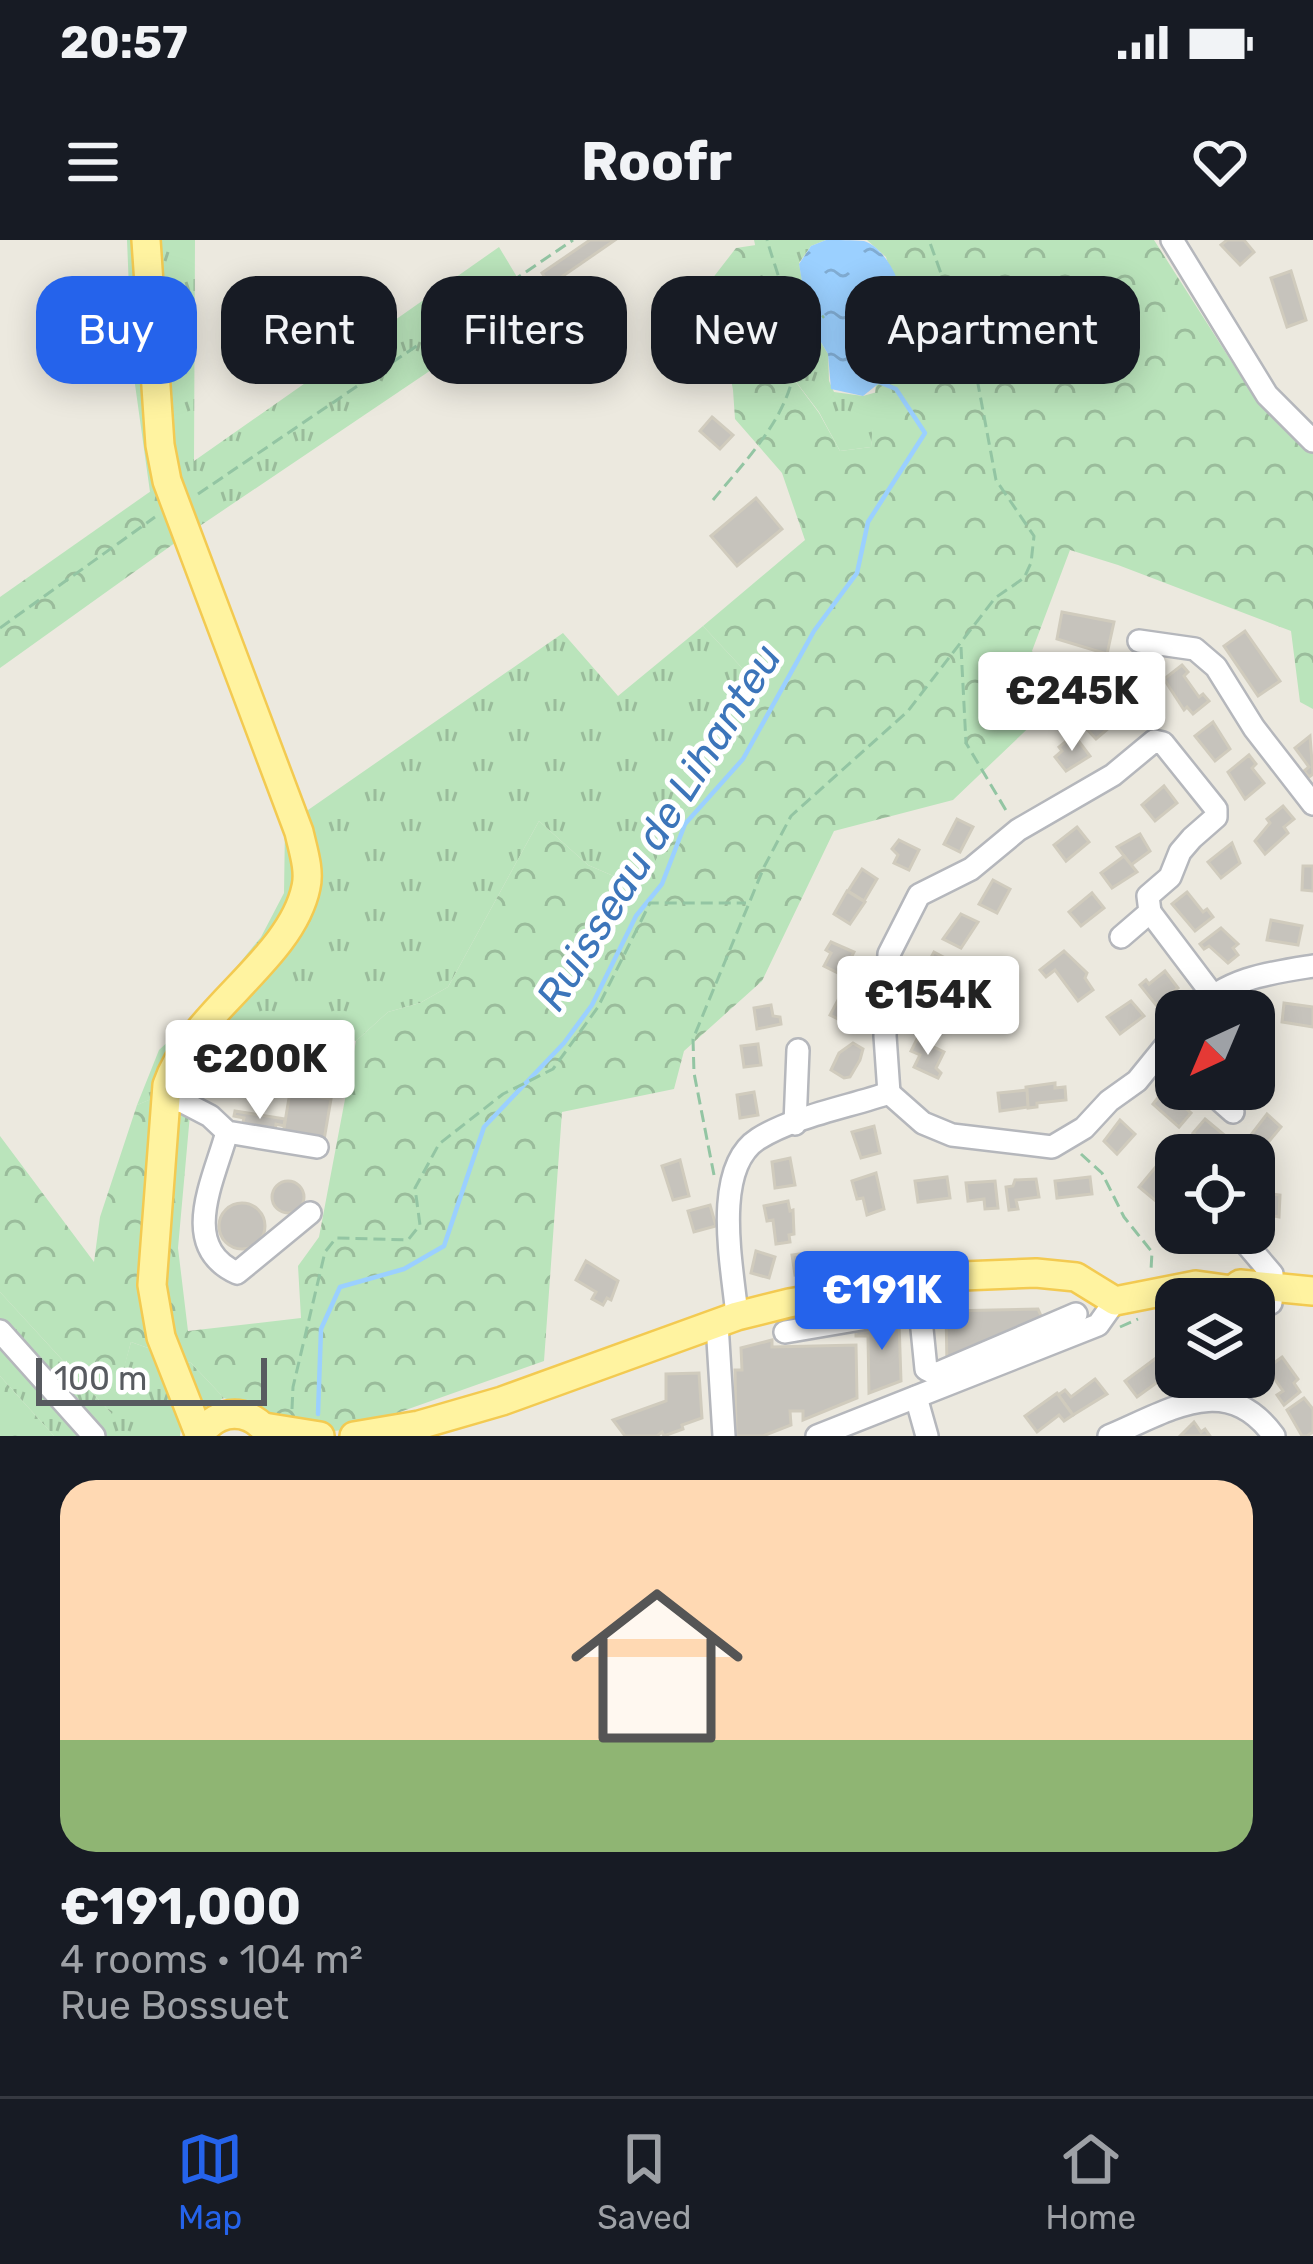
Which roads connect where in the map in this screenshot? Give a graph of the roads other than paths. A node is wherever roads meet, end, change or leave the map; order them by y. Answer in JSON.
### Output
{"nodes":[{"id":1,"x":146,"y":240,"type":"edge"},
{"id":2,"x":1172,"y":240,"type":"edge"},
{"id":3,"x":1313,"y":442,"type":"edge"},
{"id":4,"x":1139,"y":641,"type":"dead end"},
{"id":5,"x":1313,"y":804,"type":"edge"},
{"id":6,"x":1150,"y":913,"type":"junction"},
{"id":7,"x":1120,"y":937,"type":"dead end"},
{"id":8,"x":1313,"y":966,"type":"edge"},
{"id":9,"x":1209,"y":990,"type":"edge"},
{"id":10,"x":1221,"y":990,"type":"edge"},
{"id":11,"x":798,"y":1049,"type":"dead end"},
{"id":12,"x":1155,"y":1065,"type":"edge"},
{"id":13,"x":890,"y":1094,"type":"junction"},
{"id":14,"x":165,"y":1098,"type":"junction"},
{"id":15,"x":1231,"y":1110,"type":"edge"},
{"id":16,"x":1233,"y":1112,"type":"dead end"},
{"id":17,"x":795,"y":1124,"type":"junction"},
{"id":18,"x":227,"y":1132,"type":"junction"},
{"id":19,"x":317,"y":1148,"type":"dead end"},
{"id":20,"x":310,"y":1213,"type":"dead end"},
{"id":21,"x":1255,"y":1254,"type":"edge"},
{"id":22,"x":1271,"y":1278,"type":"edge"},
{"id":23,"x":1155,"y":1291,"type":"edge"},
{"id":24,"x":1313,"y":1291,"type":"edge"},
{"id":25,"x":1107,"y":1296,"type":"junction"},
{"id":26,"x":1275,"y":1297,"type":"edge"},
{"id":27,"x":727,"y":1320,"type":"junction"},
{"id":28,"x":1080,"y":1323,"type":"junction"},
{"id":29,"x":0,"y":1331,"type":"edge"},
{"id":30,"x":784,"y":1332,"type":"dead end"},
{"id":31,"x":173,"y":1362,"type":"junction"},
{"id":32,"x":916,"y":1397,"type":"junction"},
{"id":33,"x":225,"y":1415,"type":"junction"},
{"id":34,"x":287,"y":1433,"type":"edge"},
{"id":35,"x":94,"y":1436,"type":"edge"},
{"id":36,"x":200,"y":1436,"type":"edge"},
{"id":37,"x":354,"y":1436,"type":"edge"},
{"id":38,"x":724,"y":1436,"type":"edge"},
{"id":39,"x":817,"y":1436,"type":"edge"},
{"id":40,"x":927,"y":1436,"type":"edge"},
{"id":41,"x":1109,"y":1436,"type":"edge"},
{"id":42,"x":1274,"y":1436,"type":"edge"}],
"edges":[{"from":1,"to":14,"type":"main road"},
{"from":2,"to":3,"type":"street"},
{"from":4,"to":5,"type":"street"},
{"from":6,"to":7,"type":"street"},
{"from":6,"to":9,"type":"street"},
{"from":6,"to":13,"type":"street"},
{"from":8,"to":10,"type":"street"},
{"from":11,"to":17,"type":"street"},
{"from":12,"to":13,"type":"street"},
{"from":13,"to":17,"type":"street"},
{"from":14,"to":18,"type":"street"},
{"from":14,"to":31,"type":"main road"},
{"from":15,"to":16,"type":"street"},
{"from":17,"to":27,"type":"street"},
{"from":18,"to":19,"type":"street"},
{"from":18,"to":20,"type":"street"},
{"from":21,"to":22,"type":"street"},
{"from":23,"to":25,"type":"main road"},
{"from":24,"to":26,"type":"main road"},
{"from":25,"to":27,"type":"main road"},
{"from":25,"to":28,"type":"street"},
{"from":27,"to":37,"type":"main road"},
{"from":27,"to":38,"type":"street"},
{"from":28,"to":30,"type":"street"},
{"from":28,"to":32,"type":"street"},
{"from":29,"to":35,"type":"street"},
{"from":31,"to":33,"type":"main road"},
{"from":31,"to":36,"type":"main road"},
{"from":32,"to":39,"type":"street"},
{"from":32,"to":40,"type":"street"},
{"from":33,"to":34,"type":"main road"},
{"from":33,"to":36,"type":"main road"},
{"from":41,"to":42,"type":"street"}]}
